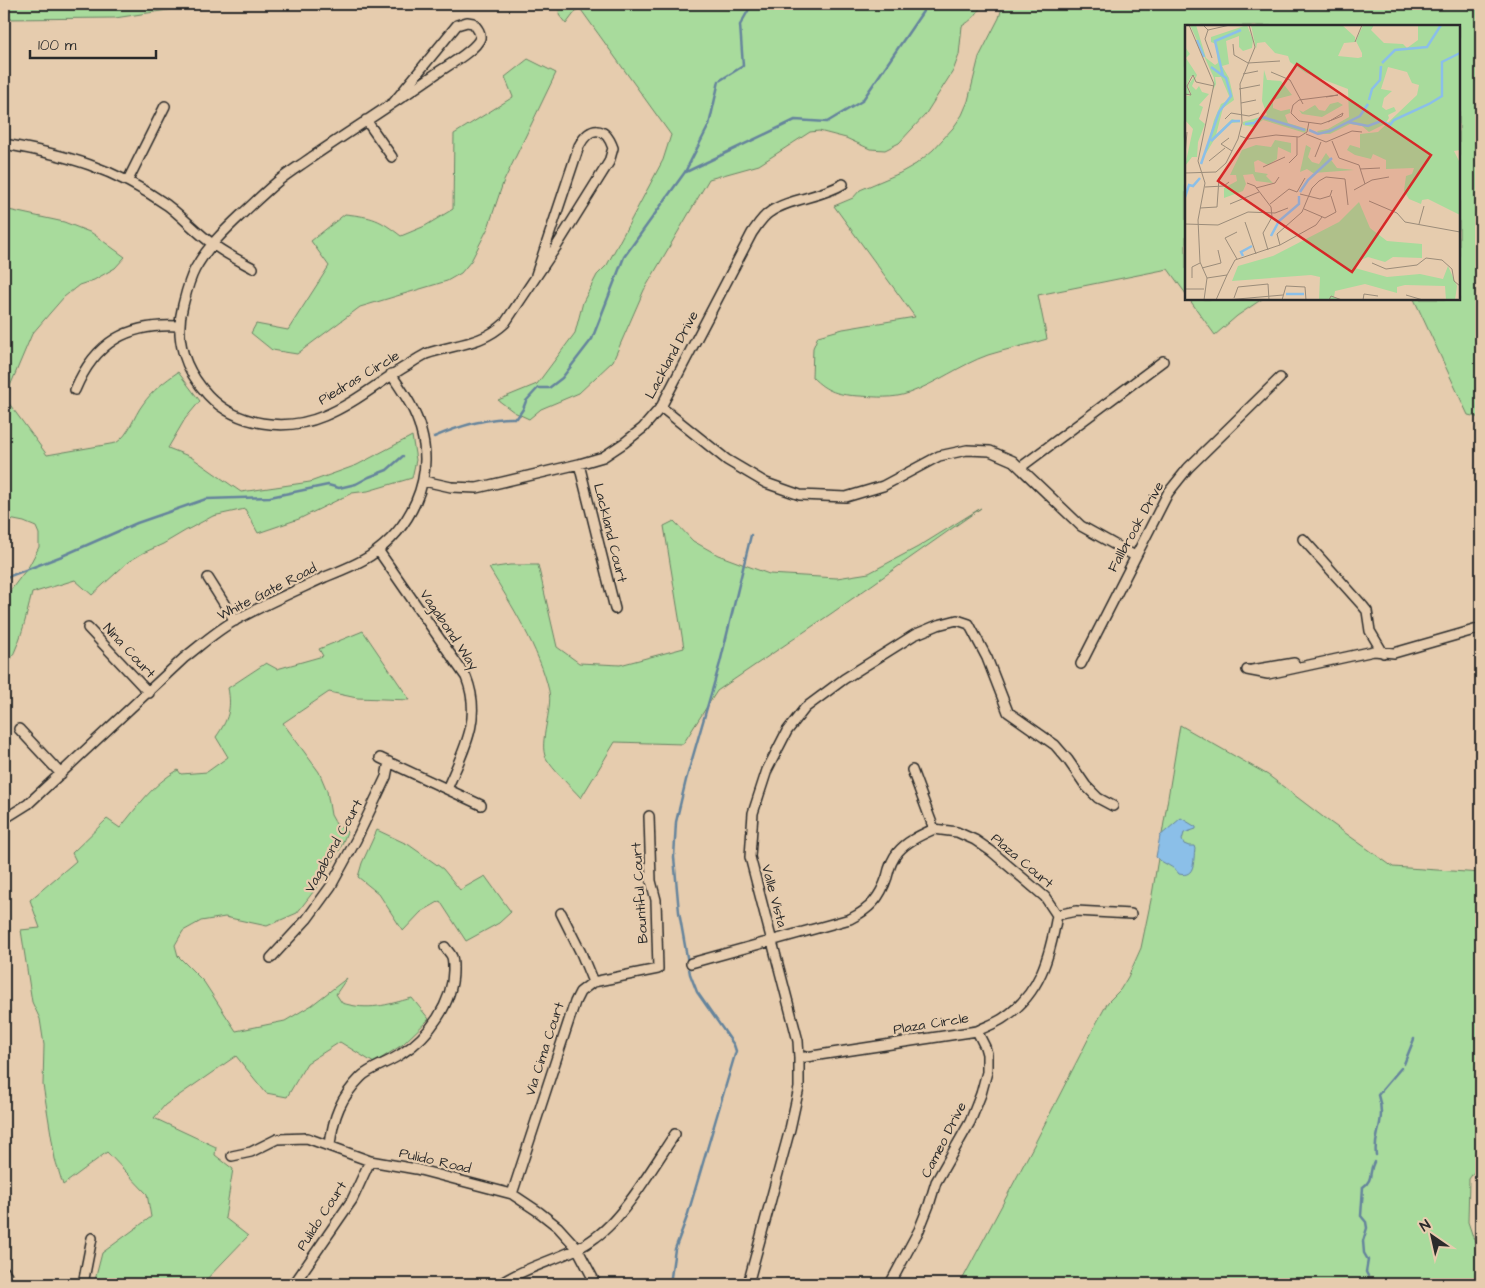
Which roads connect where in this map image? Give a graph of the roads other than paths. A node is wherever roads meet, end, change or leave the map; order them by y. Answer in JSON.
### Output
{"nodes":[{"id":1,"x":394,"y":102,"type":"junction"},
{"id":2,"x":165,"y":106,"type":"dead end"},
{"id":3,"x":366,"y":120,"type":"junction"},
{"id":4,"x":4,"y":144,"type":"edge"},
{"id":5,"x":392,"y":157,"type":"dead end"},
{"id":6,"x":128,"y":180,"type":"junction"},
{"id":7,"x":843,"y":184,"type":"dead end"},
{"id":8,"x":212,"y":244,"type":"junction"},
{"id":9,"x":253,"y":268,"type":"dead end"},
{"id":10,"x":536,"y":275,"type":"junction"},
{"id":11,"x":179,"y":326,"type":"junction"},
{"id":12,"x":1163,"y":362,"type":"dead end"},
{"id":13,"x":392,"y":374,"type":"junction"},
{"id":14,"x":1280,"y":378,"type":"dead end"},
{"id":15,"x":75,"y":390,"type":"dead end"},
{"id":16,"x":661,"y":407,"type":"junction"},
{"id":17,"x":579,"y":464,"type":"junction"},
{"id":18,"x":1021,"y":467,"type":"junction"},
{"id":19,"x":424,"y":481,"type":"junction"},
{"id":20,"x":1303,"y":538,"type":"dead end"},
{"id":21,"x":378,"y":550,"type":"junction"},
{"id":22,"x":1135,"y":556,"type":"junction"},
{"id":23,"x":208,"y":578,"type":"dead end"},
{"id":24,"x":615,"y":609,"type":"dead end"},
{"id":25,"x":235,"y":621,"type":"junction"},
{"id":26,"x":88,"y":628,"type":"dead end"},
{"id":27,"x":1481,"y":628,"type":"edge"},
{"id":28,"x":1379,"y":652,"type":"junction"},
{"id":29,"x":1081,"y":664,"type":"dead end"},
{"id":30,"x":1247,"y":670,"type":"dead end"},
{"id":31,"x":149,"y":693,"type":"junction"},
{"id":32,"x":19,"y":729,"type":"dead end"},
{"id":33,"x":380,"y":758,"type":"dead end"},
{"id":34,"x":389,"y":762,"type":"junction"},
{"id":35,"x":912,"y":770,"type":"dead end"},
{"id":36,"x":61,"y":774,"type":"junction"},
{"id":37,"x":447,"y":789,"type":"junction"},
{"id":38,"x":482,"y":804,"type":"dead end"},
{"id":39,"x":1113,"y":806,"type":"dead end"},
{"id":40,"x":649,"y":816,"type":"dead end"},
{"id":41,"x":4,"y":819,"type":"edge"},
{"id":42,"x":934,"y":829,"type":"junction"},
{"id":43,"x":560,"y":913,"type":"dead end"},
{"id":44,"x":1130,"y":914,"type":"dead end"},
{"id":45,"x":1057,"y":915,"type":"junction"},
{"id":46,"x":772,"y":942,"type":"junction"},
{"id":47,"x":445,"y":947,"type":"dead end"},
{"id":48,"x":271,"y":958,"type":"dead end"},
{"id":49,"x":691,"y":962,"type":"dead end"},
{"id":50,"x":593,"y":982,"type":"junction"},
{"id":51,"x":977,"y":1031,"type":"junction"},
{"id":52,"x":800,"y":1058,"type":"junction"},
{"id":53,"x":675,"y":1134,"type":"dead end"},
{"id":54,"x":330,"y":1145,"type":"junction"},
{"id":55,"x":232,"y":1156,"type":"dead end"},
{"id":56,"x":370,"y":1161,"type":"junction"},
{"id":57,"x":512,"y":1194,"type":"junction"},
{"id":58,"x":92,"y":1238,"type":"dead end"},
{"id":59,"x":578,"y":1248,"type":"junction"},
{"id":60,"x":4,"y":1271,"type":"edge"},
{"id":61,"x":13,"y":1284,"type":"edge"},
{"id":62,"x":83,"y":1284,"type":"edge"},
{"id":63,"x":294,"y":1284,"type":"edge"},
{"id":64,"x":500,"y":1284,"type":"edge"},
{"id":65,"x":596,"y":1284,"type":"edge"},
{"id":66,"x":748,"y":1284,"type":"edge"},
{"id":67,"x":890,"y":1284,"type":"edge"}],
"edges":[{"from":1,"to":1,"type":"street","name":"Piedras Circle"},
{"from":1,"to":3,"type":"street","name":"Piedras Circle"},
{"from":2,"to":6,"type":"street"},
{"from":3,"to":5,"type":"street"},
{"from":3,"to":8,"type":"street","name":"Piedras Circle"},
{"from":4,"to":6,"type":"street"},
{"from":6,"to":8,"type":"street"},
{"from":7,"to":16,"type":"street","name":"Lackland Drive"},
{"from":8,"to":9,"type":"street"},
{"from":8,"to":11,"type":"street","name":"Piedras Circle"},
{"from":10,"to":10,"type":"street","name":"Piedras Circle"},
{"from":10,"to":13,"type":"street","name":"Piedras Circle"},
{"from":11,"to":13,"type":"street","name":"Piedras Circle"},
{"from":11,"to":15,"type":"street"},
{"from":12,"to":18,"type":"street"},
{"from":13,"to":19,"type":"street","name":"White Gate Road"},
{"from":14,"to":22,"type":"street","name":"Fallbrook Drive"},
{"from":16,"to":17,"type":"street","name":"Lackland Drive"},
{"from":16,"to":18,"type":"street"},
{"from":17,"to":19,"type":"street","name":"Lackland Drive"},
{"from":17,"to":24,"type":"street","name":"Lackland Court"},
{"from":18,"to":22,"type":"street"},
{"from":19,"to":21,"type":"street","name":"White Gate Road"},
{"from":20,"to":28,"type":"street"},
{"from":21,"to":25,"type":"street","name":"White Gate Road"},
{"from":21,"to":37,"type":"street","name":"Vagabond Way"},
{"from":22,"to":29,"type":"street","name":"Fallbrook Drive"},
{"from":23,"to":25,"type":"street"},
{"from":25,"to":31,"type":"street","name":"White Gate Road"},
{"from":26,"to":31,"type":"street","name":"Nina Court"},
{"from":27,"to":28,"type":"street"},
{"from":28,"to":30,"type":"street"},
{"from":31,"to":36,"type":"street","name":"White Gate Road"},
{"from":32,"to":36,"type":"street"},
{"from":33,"to":34,"type":"street"},
{"from":34,"to":37,"type":"street"},
{"from":34,"to":48,"type":"street","name":"Vagabond Court"},
{"from":35,"to":42,"type":"street"},
{"from":36,"to":41,"type":"street","name":"White Gate Road"},
{"from":37,"to":38,"type":"street"},
{"from":39,"to":46,"type":"street","name":"Valle Vista"},
{"from":40,"to":50,"type":"street","name":"Bountiful Court"},
{"from":42,"to":45,"type":"street","name":"Plaza Court"},
{"from":42,"to":46,"type":"street"},
{"from":43,"to":50,"type":"street"},
{"from":44,"to":45,"type":"street"},
{"from":45,"to":51,"type":"street","name":"Plaza Circle"},
{"from":46,"to":49,"type":"street"},
{"from":46,"to":52,"type":"street","name":"Valle Vista"},
{"from":47,"to":54,"type":"street"},
{"from":50,"to":57,"type":"street","name":"Via Cima Court"},
{"from":51,"to":52,"type":"street","name":"Plaza Circle"},
{"from":51,"to":67,"type":"street","name":"Cameo Drive"},
{"from":52,"to":66,"type":"street","name":"Valle Vista"},
{"from":53,"to":59,"type":"street"},
{"from":54,"to":55,"type":"street","name":"Pulido Road"},
{"from":54,"to":56,"type":"street","name":"Pulido Road"},
{"from":56,"to":57,"type":"street","name":"Pulido Road"},
{"from":56,"to":63,"type":"street","name":"Pulido Court"},
{"from":57,"to":59,"type":"street","name":"Pulido Road"},
{"from":58,"to":62,"type":"street"},
{"from":59,"to":64,"type":"street"},
{"from":59,"to":65,"type":"street","name":"Pulido Road"},
{"from":60,"to":61,"type":"street"}]}
